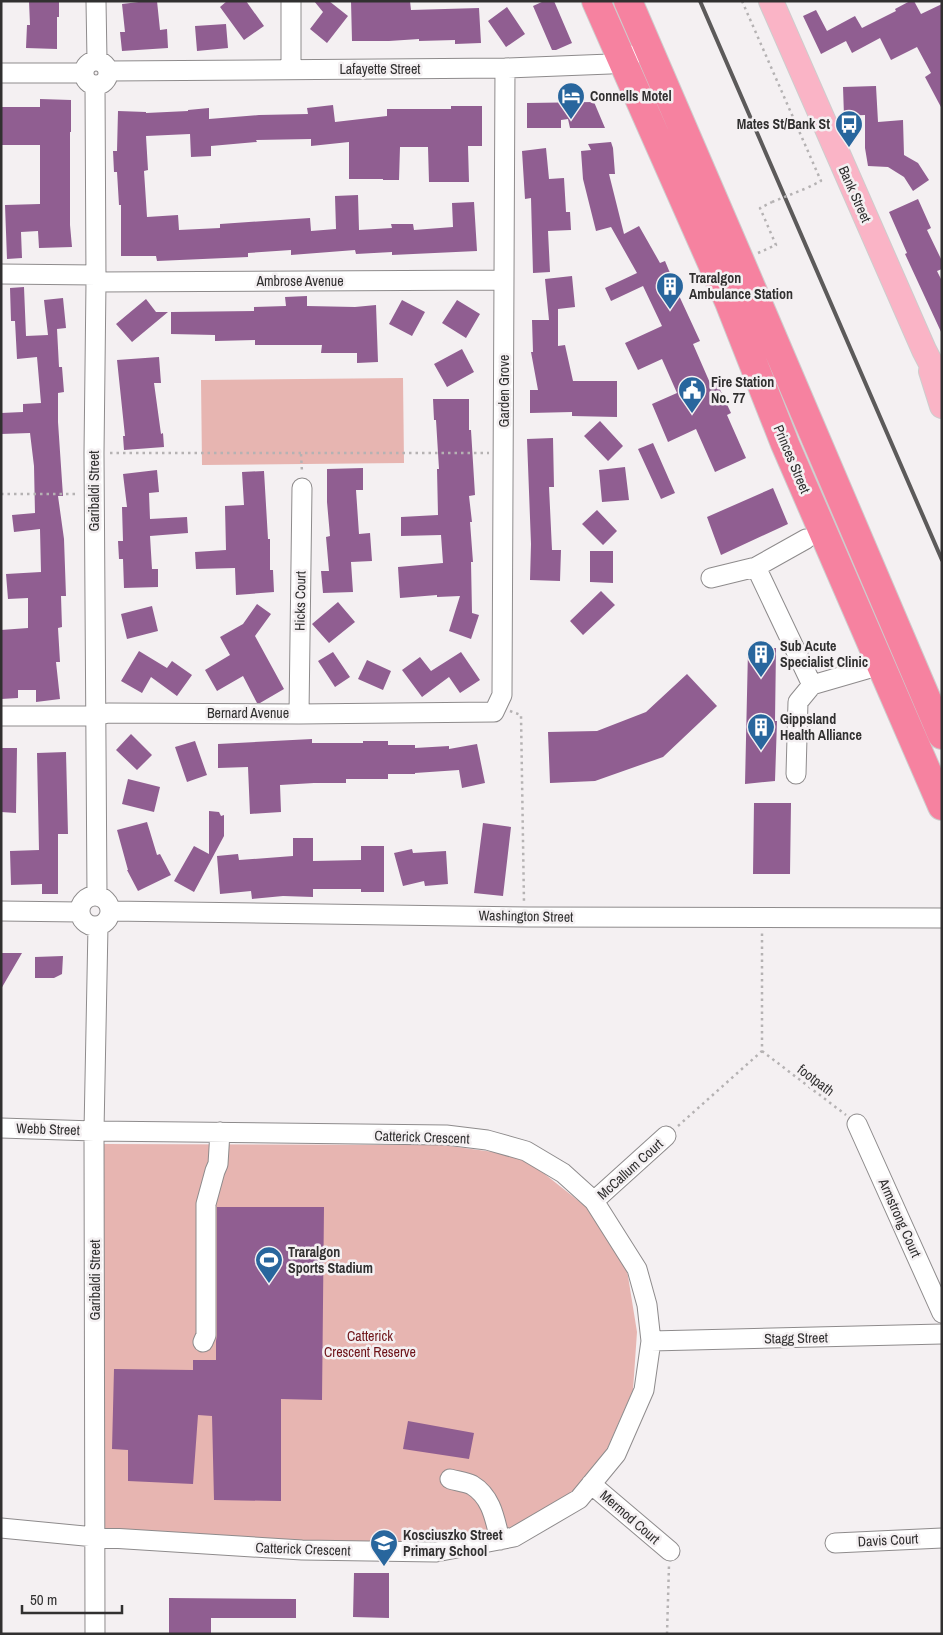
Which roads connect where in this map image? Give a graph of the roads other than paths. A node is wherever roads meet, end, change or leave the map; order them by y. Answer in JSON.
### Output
{"nodes":[{"id":1,"x":96,"y":1,"type":"edge"},
{"id":2,"x":291,"y":1,"type":"edge"},
{"id":3,"x":596,"y":1,"type":"edge"},
{"id":4,"x":628,"y":1,"type":"edge"},
{"id":5,"x":771,"y":1,"type":"edge"},
{"id":6,"x":648,"y":49,"type":"junction"},
{"id":7,"x":621,"y":60,"type":"junction"},
{"id":8,"x":505,"y":68,"type":"junction"},
{"id":9,"x":291,"y":69,"type":"junction"},
{"id":10,"x":96,"y":72,"type":"junction"},
{"id":11,"x":1,"y":73,"type":"edge"},
{"id":12,"x":1,"y":274,"type":"edge"},
{"id":13,"x":96,"y":278,"type":"junction"},
{"id":14,"x":504,"y":280,"type":"junction"},
{"id":15,"x":933,"y":350,"type":"edge"},
{"id":16,"x":942,"y":385,"type":"edge"},
{"id":17,"x":942,"y":406,"type":"edge"},
{"id":18,"x":302,"y":488,"type":"dead end"},
{"id":19,"x":806,"y":539,"type":"dead end"},
{"id":20,"x":756,"y":567,"type":"junction"},
{"id":21,"x":711,"y":578,"type":"dead end"},
{"id":22,"x":881,"y":665,"type":"junction"},
{"id":23,"x":812,"y":685,"type":"junction"},
{"id":24,"x":496,"y":709,"type":"joint"},
{"id":25,"x":299,"y":714,"type":"junction"},
{"id":26,"x":1,"y":716,"type":"edge"},
{"id":27,"x":96,"y":716,"type":"junction"},
{"id":28,"x":942,"y":735,"type":"edge"},
{"id":29,"x":796,"y":774,"type":"dead end"},
{"id":30,"x":942,"y":806,"type":"edge"},
{"id":31,"x":97,"y":896,"type":"junction"},
{"id":32,"x":1,"y":911,"type":"edge"},
{"id":33,"x":110,"y":911,"type":"junction"},
{"id":34,"x":79,"y":912,"type":"junction"},
{"id":35,"x":942,"y":918,"type":"edge"},
{"id":36,"x":98,"y":926,"type":"junction"},
{"id":37,"x":858,"y":1124,"type":"road end"},
{"id":38,"x":1,"y":1128,"type":"edge"},
{"id":39,"x":94,"y":1131,"type":"junction"},
{"id":40,"x":220,"y":1132,"type":"junction"},
{"id":41,"x":666,"y":1136,"type":"road end"},
{"id":42,"x":594,"y":1201,"type":"junction"},
{"id":43,"x":942,"y":1313,"type":"edge"},
{"id":44,"x":942,"y":1334,"type":"edge"},
{"id":45,"x":651,"y":1341,"type":"junction"},
{"id":46,"x":203,"y":1342,"type":"dead end"},
{"id":47,"x":450,"y":1479,"type":"dead end"},
{"id":48,"x":591,"y":1484,"type":"junction"},
{"id":49,"x":1,"y":1528,"type":"edge"},
{"id":50,"x":95,"y":1538,"type":"junction"},
{"id":51,"x":942,"y":1538,"type":"edge"},
{"id":52,"x":500,"y":1540,"type":"junction"},
{"id":53,"x":835,"y":1543,"type":"dead end"},
{"id":54,"x":670,"y":1551,"type":"road end"},
{"id":55,"x":95,"y":1634,"type":"edge"}],
"edges":[{"from":1,"to":10,"type":"street","name":"Garibaldi Street"},
{"from":2,"to":9,"type":"street"},
{"from":3,"to":7,"type":"highway","name":"Princes Street"},
{"from":4,"to":6,"type":"highway"},
{"from":5,"to":15,"type":"main road","name":"Bank Street"},
{"from":6,"to":7,"type":"street","name":"Lafayette Street"},
{"from":6,"to":28,"type":"highway"},
{"from":7,"to":8,"type":"street","name":"Lafayette Street"},
{"from":7,"to":22,"type":"highway","name":"Princes Street"},
{"from":8,"to":9,"type":"street","name":"Lafayette Street"},
{"from":8,"to":14,"type":"street","name":"Garden Grove"},
{"from":9,"to":10,"type":"street","name":"Lafayette Street"},
{"from":10,"to":11,"type":"street","name":"Lafayette Street"},
{"from":10,"to":13,"type":"street","name":"Garibaldi Street"},
{"from":12,"to":13,"type":"street","name":"Ambrose Avenue"},
{"from":13,"to":14,"type":"street","name":"Ambrose Avenue"},
{"from":13,"to":27,"type":"street","name":"Garibaldi Street"},
{"from":14,"to":24,"type":"street","name":"Garden Grove"},
{"from":15,"to":16,"type":"main road","name":"Bank Street"},
{"from":15,"to":17,"type":"main road"},
{"from":18,"to":25,"type":"street","name":"Hicks Court"},
{"from":19,"to":20,"type":"street"},
{"from":20,"to":21,"type":"street"},
{"from":20,"to":23,"type":"street"},
{"from":22,"to":23,"type":"street"},
{"from":22,"to":30,"type":"highway","name":"Princes Street"},
{"from":23,"to":29,"type":"street"},
{"from":24,"to":25,"type":"street","name":"Bernard Avenue"},
{"from":25,"to":27,"type":"street","name":"Bernard Avenue"},
{"from":26,"to":27,"type":"street","name":"Bernard Avenue"},
{"from":27,"to":31,"type":"street","name":"Garibaldi Street"},
{"from":31,"to":33,"type":"street"},
{"from":31,"to":34,"type":"street"},
{"from":32,"to":34,"type":"street"},
{"from":33,"to":35,"type":"street","name":"Washington Street"},
{"from":33,"to":36,"type":"street"},
{"from":34,"to":36,"type":"street"},
{"from":36,"to":39,"type":"street","name":"Garibaldi Street"},
{"from":37,"to":43,"type":"street","name":"Armstrong Court"},
{"from":38,"to":39,"type":"street","name":"Webb Street"},
{"from":39,"to":40,"type":"street","name":"Catterick Crescent"},
{"from":39,"to":50,"type":"street","name":"Garibaldi Street"},
{"from":40,"to":42,"type":"street","name":"Catterick Crescent"},
{"from":40,"to":46,"type":"street"},
{"from":41,"to":42,"type":"street","name":"McCallum Court"},
{"from":42,"to":45,"type":"street","name":"Catterick Crescent"},
{"from":44,"to":45,"type":"street","name":"Stagg Street"},
{"from":45,"to":48,"type":"street","name":"Catterick Crescent"},
{"from":47,"to":52,"type":"street"},
{"from":48,"to":52,"type":"street","name":"Catterick Crescent"},
{"from":48,"to":54,"type":"street","name":"Mermod Court"},
{"from":49,"to":50,"type":"street","name":"Catterick Crescent"},
{"from":50,"to":52,"type":"street","name":"Catterick Crescent"},
{"from":50,"to":55,"type":"street","name":"Garibaldi Street"},
{"from":51,"to":53,"type":"street","name":"Davis Court"}]}
